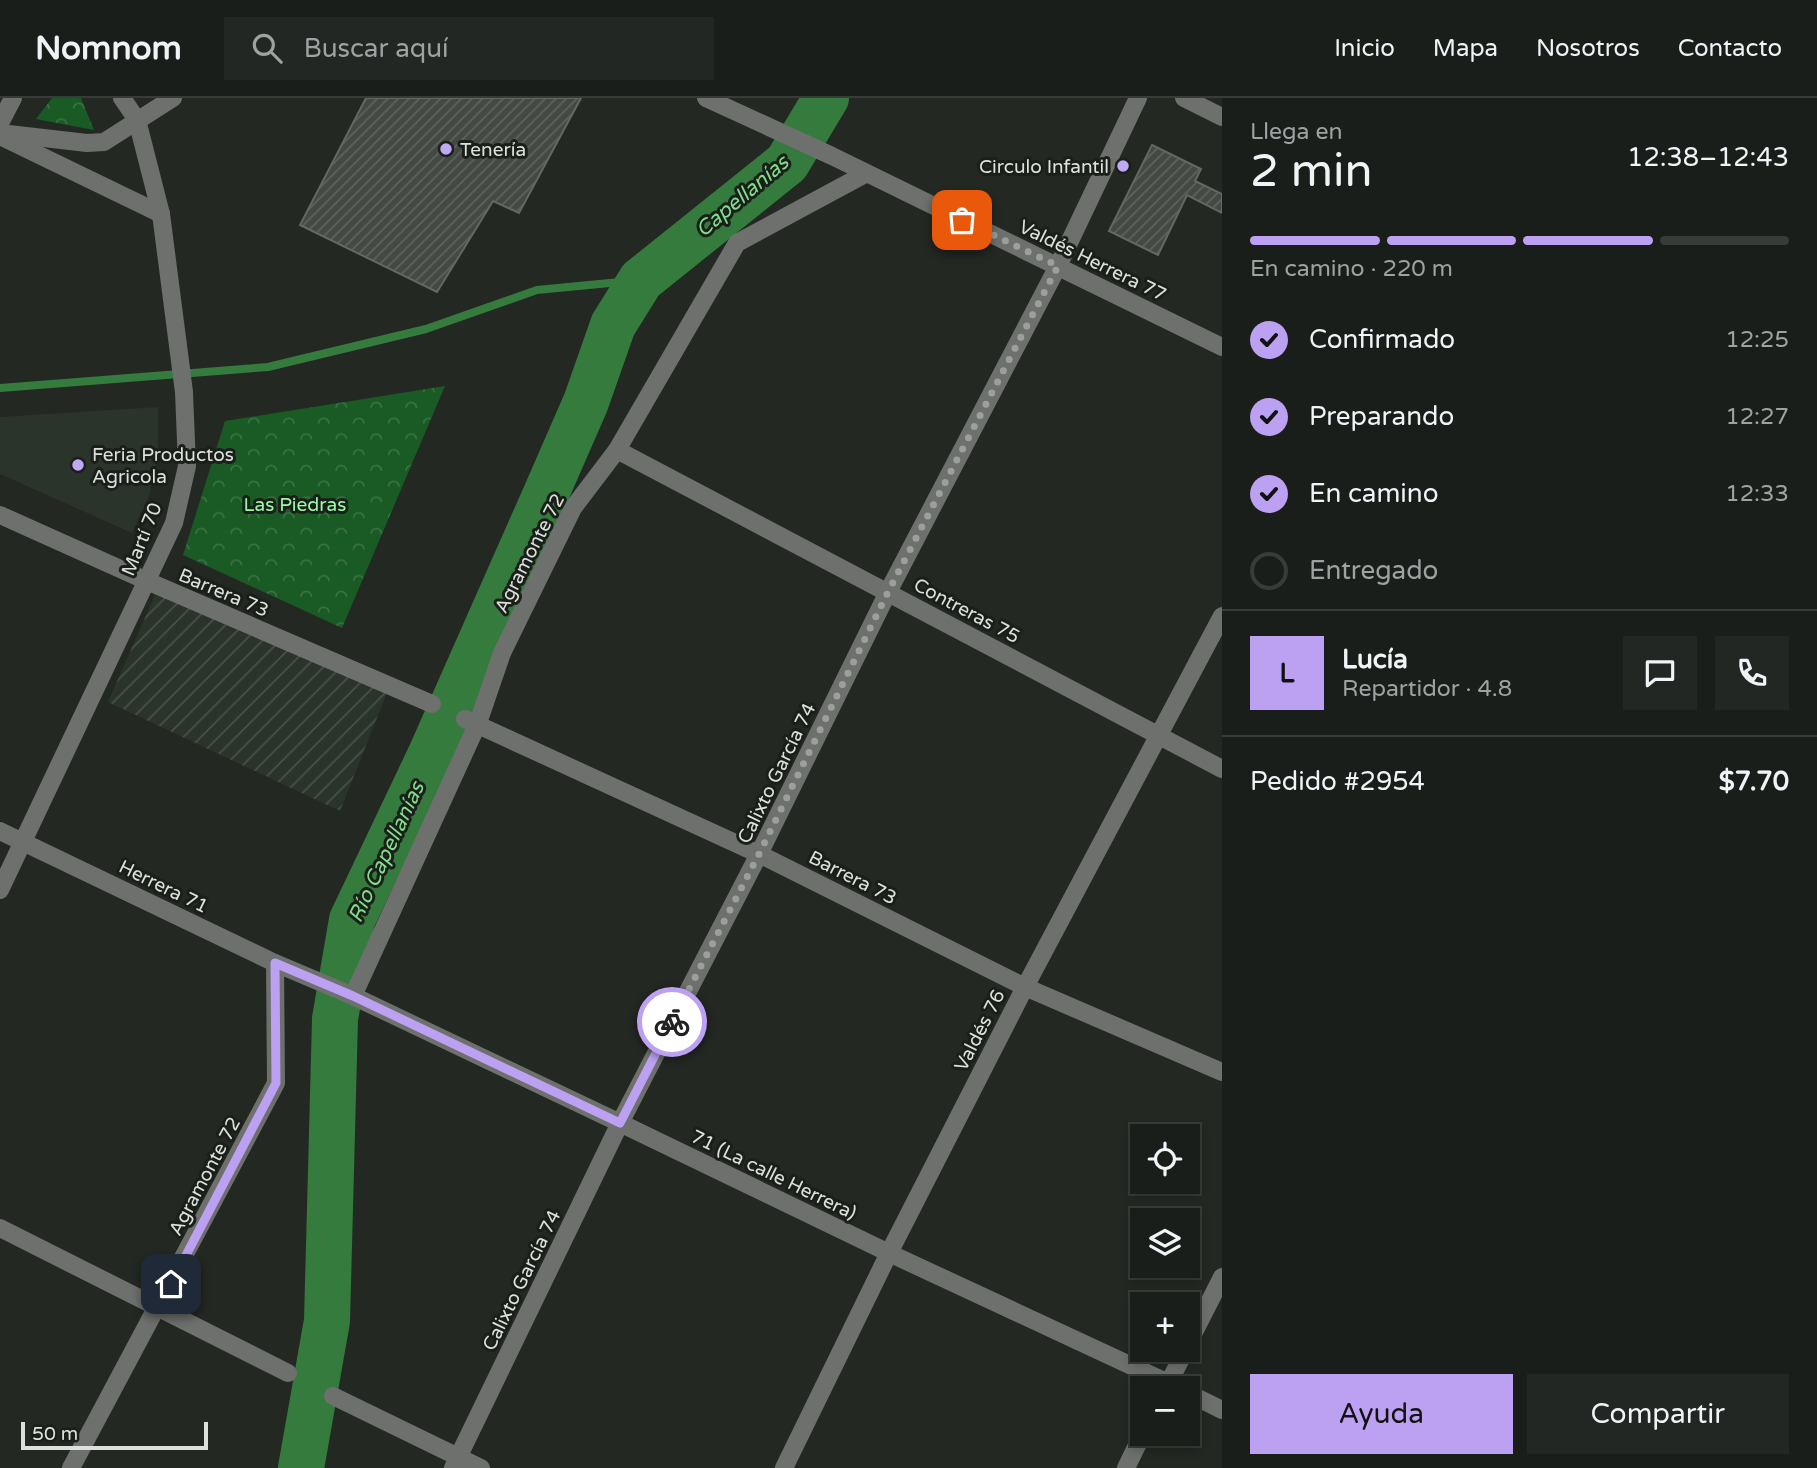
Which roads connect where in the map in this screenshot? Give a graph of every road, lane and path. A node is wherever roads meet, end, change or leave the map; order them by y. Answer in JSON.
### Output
{"nodes":[{"id":1,"x":13,"y":98,"type":"edge"},
{"id":2,"x":122,"y":98,"type":"edge"},
{"id":3,"x":173,"y":98,"type":"edge"},
{"id":4,"x":706,"y":98,"type":"edge"},
{"id":5,"x":1138,"y":98,"type":"edge"},
{"id":6,"x":1184,"y":98,"type":"edge"},
{"id":7,"x":1222,"y":117,"type":"edge"},
{"id":8,"x":137,"y":120,"type":"junction"},
{"id":9,"x":0,"y":122,"type":"edge"},
{"id":10,"x":0,"y":134,"type":"edge"},
{"id":11,"x":865,"y":174,"type":"junction"},
{"id":12,"x":161,"y":214,"type":"junction"},
{"id":13,"x":1058,"y":266,"type":"junction"},
{"id":14,"x":1222,"y":347,"type":"edge"},
{"id":15,"x":617,"y":450,"type":"junction"},
{"id":16,"x":0,"y":515,"type":"edge"},
{"id":17,"x":147,"y":581,"type":"junction"},
{"id":18,"x":888,"y":592,"type":"junction"},
{"id":19,"x":1222,"y":617,"type":"edge"},
{"id":20,"x":432,"y":704,"type":"dead end"},
{"id":21,"x":472,"y":721,"type":"junction"},
{"id":22,"x":1159,"y":737,"type":"junction"},
{"id":23,"x":1222,"y":769,"type":"edge"},
{"id":24,"x":0,"y":831,"type":"edge"},
{"id":25,"x":24,"y":842,"type":"junction"},
{"id":26,"x":759,"y":854,"type":"junction"},
{"id":27,"x":0,"y":890,"type":"edge"},
{"id":28,"x":275,"y":963,"type":"junction"},
{"id":29,"x":1025,"y":987,"type":"junction"},
{"id":30,"x":353,"y":996,"type":"junction"},
{"id":31,"x":1222,"y":1072,"type":"edge"},
{"id":32,"x":620,"y":1123,"type":"junction"},
{"id":33,"x":0,"y":1228,"type":"edge"},
{"id":34,"x":889,"y":1253,"type":"junction"},
{"id":35,"x":1222,"y":1278,"type":"edge"},
{"id":36,"x":159,"y":1306,"type":"junction"},
{"id":37,"x":1200,"y":1321,"type":"edge"},
{"id":38,"x":288,"y":1373,"type":"dead end"},
{"id":39,"x":1150,"y":1376,"type":"edge"},
{"id":40,"x":333,"y":1396,"type":"dead end"},
{"id":41,"x":1200,"y":1399,"type":"edge"},
{"id":42,"x":1222,"y":1410,"type":"edge"},
{"id":43,"x":1137,"y":1446,"type":"edge"},
{"id":44,"x":456,"y":1463,"type":"edge"},
{"id":45,"x":71,"y":1468,"type":"edge"},
{"id":46,"x":481,"y":1468,"type":"edge"},
{"id":47,"x":784,"y":1468,"type":"edge"},
{"id":48,"x":1126,"y":1468,"type":"edge"}],
"edges":[{"from":1,"to":9,"type":"street"},
{"from":2,"to":8,"type":"street","name":"Martí 70"},
{"from":3,"to":8,"type":"street"},
{"from":4,"to":11,"type":"street","name":"Valdés Herrera 77"},
{"from":5,"to":13,"type":"street","name":"Calixto García 74"},
{"from":6,"to":7,"type":"street"},
{"from":8,"to":10,"type":"street"},
{"from":8,"to":12,"type":"street","name":"Martí 70"},
{"from":10,"to":12,"type":"street"},
{"from":11,"to":13,"type":"street","name":"Valdés Herrera 77"},
{"from":11,"to":15,"type":"street","name":"Agramonte 72"},
{"from":12,"to":17,"type":"street","name":"Martí 70"},
{"from":13,"to":14,"type":"street","name":"Valdés Herrera 77"},
{"from":13,"to":18,"type":"street","name":"Calixto García 74"},
{"from":15,"to":18,"type":"street","name":"Contreras 75"},
{"from":15,"to":21,"type":"street","name":"Agramonte 72"},
{"from":16,"to":17,"type":"street","name":"Barrera 73"},
{"from":17,"to":20,"type":"street","name":"Barrera 73"},
{"from":17,"to":25,"type":"street","name":"Martí 70"},
{"from":18,"to":22,"type":"street","name":"Contreras 75"},
{"from":18,"to":26,"type":"street","name":"Calixto García 74"},
{"from":19,"to":22,"type":"street","name":"Valdés 76"},
{"from":21,"to":26,"type":"street","name":"Barrera 73"},
{"from":21,"to":30,"type":"street","name":"Agramonte 72"},
{"from":22,"to":23,"type":"street","name":"Contreras 75"},
{"from":22,"to":29,"type":"street","name":"Valdés 76"},
{"from":24,"to":25,"type":"street","name":"Herrera 71"},
{"from":25,"to":27,"type":"street","name":"Martí 70"},
{"from":25,"to":28,"type":"street","name":"Herrera 71"},
{"from":26,"to":29,"type":"street","name":"Barrera 73"},
{"from":26,"to":32,"type":"street","name":"Calixto García 74"},
{"from":28,"to":30,"type":"street","name":"Herrera 71"},
{"from":28,"to":36,"type":"street","name":"Agramonte 72"},
{"from":29,"to":31,"type":"street","name":"Barrera 73"},
{"from":29,"to":34,"type":"street","name":"Valdés 76"},
{"from":30,"to":32,"type":"street","name":"71 (La calle Herrera)"},
{"from":32,"to":34,"type":"street","name":"71 (La calle Herrera)"},
{"from":32,"to":44,"type":"street","name":"Calixto García 74"},
{"from":33,"to":36,"type":"street"},
{"from":34,"to":39,"type":"street","name":"71 (La calle Herrera)"},
{"from":34,"to":47,"type":"street","name":"Valdés 76"},
{"from":35,"to":37,"type":"street"},
{"from":36,"to":38,"type":"street"},
{"from":36,"to":45,"type":"street","name":"Agramonte 72"},
{"from":40,"to":44,"type":"street"},
{"from":41,"to":42,"type":"street"},
{"from":43,"to":48,"type":"street"},
{"from":44,"to":46,"type":"street"}]}
